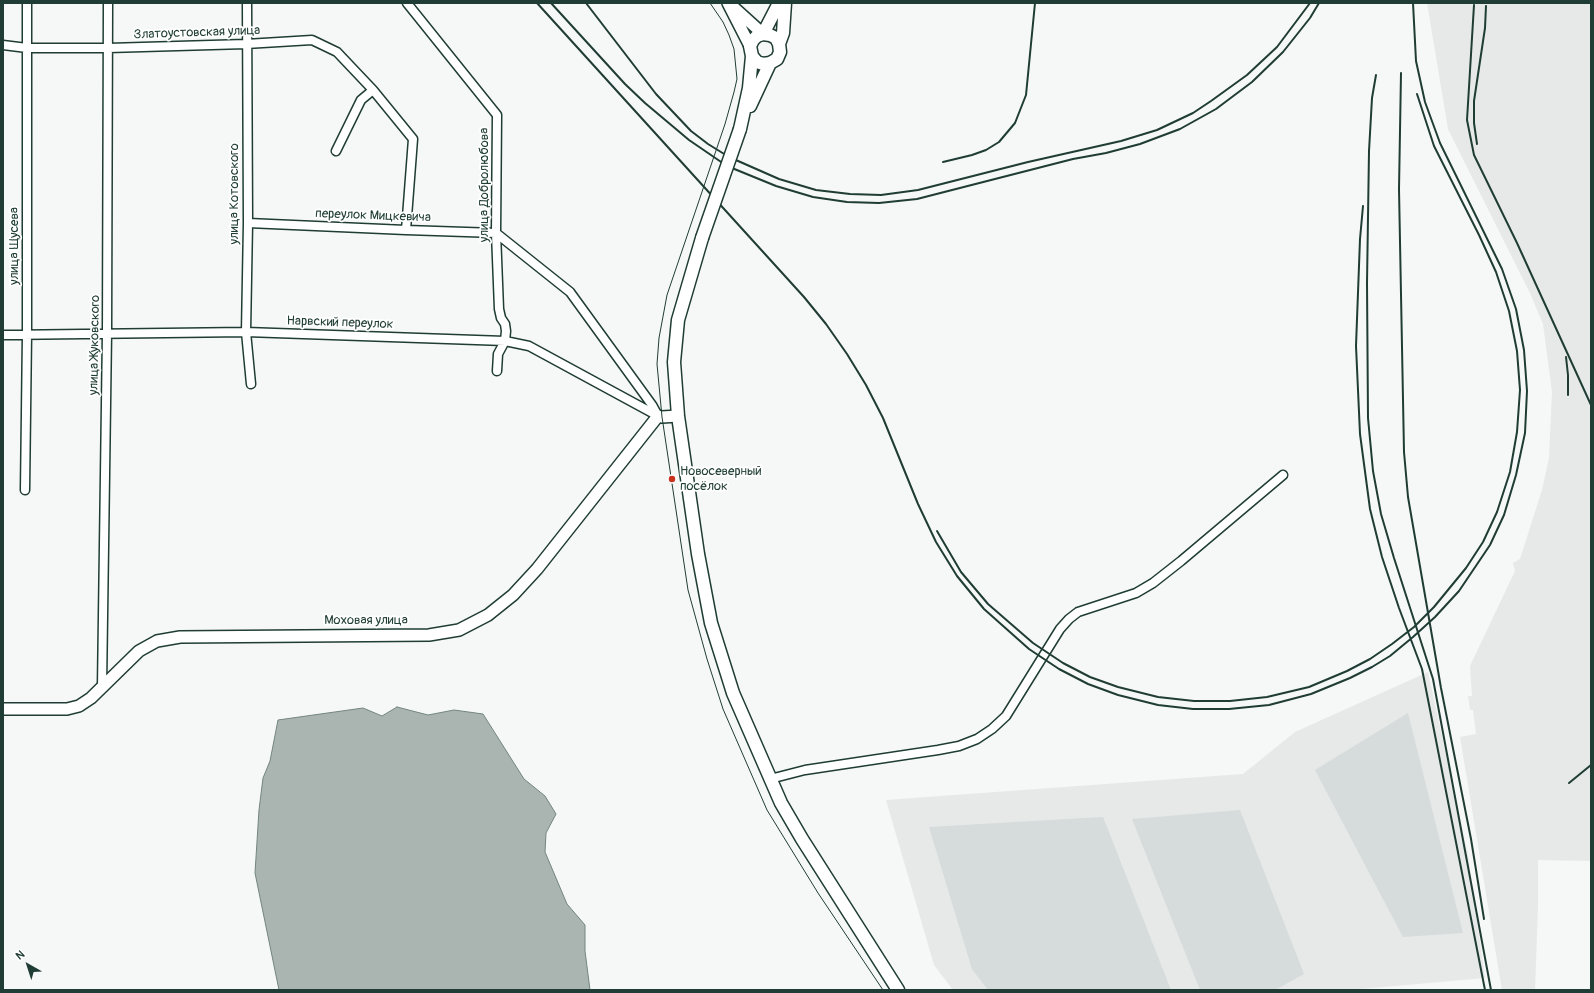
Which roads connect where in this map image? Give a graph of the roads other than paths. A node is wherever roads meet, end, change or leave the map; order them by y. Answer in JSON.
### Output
{"nodes":[{"id":1,"x":27,"y":3,"type":"edge"},
{"id":2,"x":108,"y":3,"type":"edge"},
{"id":3,"x":247,"y":3,"type":"edge"},
{"id":4,"x":407,"y":3,"type":"edge"},
{"id":5,"x":729,"y":3,"type":"edge"},
{"id":6,"x":779,"y":3,"type":"edge"},
{"id":7,"x":785,"y":3,"type":"edge"},
{"id":8,"x":764,"y":34,"type":"junction"},
{"id":9,"x":246,"y":44,"type":"junction"},
{"id":10,"x":779,"y":44,"type":"junction"},
{"id":11,"x":3,"y":46,"type":"edge"},
{"id":12,"x":27,"y":48,"type":"junction"},
{"id":13,"x":108,"y":48,"type":"junction"},
{"id":14,"x":751,"y":51,"type":"junction"},
{"id":15,"x":770,"y":63,"type":"junction"},
{"id":16,"x":374,"y":90,"type":"junction"},
{"id":17,"x":740,"y":129,"type":"junction"},
{"id":18,"x":336,"y":151,"type":"dead end"},
{"id":19,"x":248,"y":223,"type":"junction"},
{"id":20,"x":406,"y":230,"type":"junction"},
{"id":21,"x":496,"y":233,"type":"junction"},
{"id":22,"x":246,"y":332,"type":"junction"},
{"id":23,"x":107,"y":333,"type":"junction"},
{"id":24,"x":27,"y":334,"type":"junction"},
{"id":25,"x":3,"y":335,"type":"edge"},
{"id":26,"x":505,"y":341,"type":"junction"},
{"id":27,"x":497,"y":371,"type":"dead end"},
{"id":28,"x":251,"y":384,"type":"dead end"},
{"id":29,"x":658,"y":416,"type":"junction"},
{"id":30,"x":678,"y":416,"type":"junction"},
{"id":31,"x":1283,"y":475,"type":"dead end"},
{"id":32,"x":25,"y":490,"type":"dead end"},
{"id":33,"x":102,"y":687,"type":"junction"},
{"id":34,"x":3,"y":709,"type":"edge"},
{"id":35,"x":770,"y":779,"type":"junction"},
{"id":36,"x":898,"y":990,"type":"edge"}],
"edges":[{"from":1,"to":12,"type":"street","name":"улица Щусева"},
{"from":2,"to":13,"type":"street","name":"улица Жуковского"},
{"from":3,"to":9,"type":"street","name":"улица Котовского"},
{"from":4,"to":21,"type":"street","name":"улица Добролюбова"},
{"from":5,"to":8,"type":"street"},
{"from":5,"to":14,"type":"street"},
{"from":6,"to":8,"type":"main road"},
{"from":7,"to":10,"type":"main road"},
{"from":8,"to":10,"type":"main road"},
{"from":8,"to":14,"type":"main road"},
{"from":9,"to":13,"type":"street","name":"Златоустовская улица"},
{"from":9,"to":16,"type":"street","name":"Златоустовская улица"},
{"from":9,"to":19,"type":"street","name":"улица Котовского"},
{"from":10,"to":15,"type":"main road"},
{"from":11,"to":12,"type":"street","name":"Златоустовская улица"},
{"from":12,"to":13,"type":"street","name":"Златоустовская улица"},
{"from":12,"to":24,"type":"street","name":"улица Щусева"},
{"from":13,"to":23,"type":"street","name":"улица Жуковского"},
{"from":14,"to":15,"type":"main road"},
{"from":14,"to":17,"type":"main road"},
{"from":15,"to":17,"type":"main road"},
{"from":16,"to":18,"type":"street"},
{"from":16,"to":20,"type":"street","name":"Златоустовская улица"},
{"from":17,"to":30,"type":"main road","bridge":true},
{"from":19,"to":20,"type":"street","name":"переулок Мицкевича"},
{"from":19,"to":22,"type":"street","name":"улица Котовского"},
{"from":20,"to":21,"type":"street","name":"переулок Мицкевича"},
{"from":21,"to":26,"type":"street","name":"улица Добролюбова"},
{"from":21,"to":29,"type":"street"},
{"from":22,"to":23,"type":"street","name":"Нарвский переулок"},
{"from":22,"to":26,"type":"street","name":"Нарвский переулок"},
{"from":22,"to":28,"type":"street","name":"улица Котовского"},
{"from":23,"to":24,"type":"street","name":"Нарвский переулок"},
{"from":23,"to":33,"type":"street","name":"улица Жуковского"},
{"from":24,"to":25,"type":"street","name":"Нарвский переулок"},
{"from":24,"to":32,"type":"street","name":"улица Щусева"},
{"from":26,"to":27,"type":"street","name":"улица Добролюбова"},
{"from":26,"to":29,"type":"street","name":"Нарвский переулок"},
{"from":29,"to":30,"type":"street"},
{"from":29,"to":33,"type":"street","name":"Моховая улица"},
{"from":30,"to":35,"type":"main road"},
{"from":31,"to":35,"type":"street"},
{"from":33,"to":34,"type":"street","name":"Моховая улица"},
{"from":35,"to":36,"type":"main road"}]}
